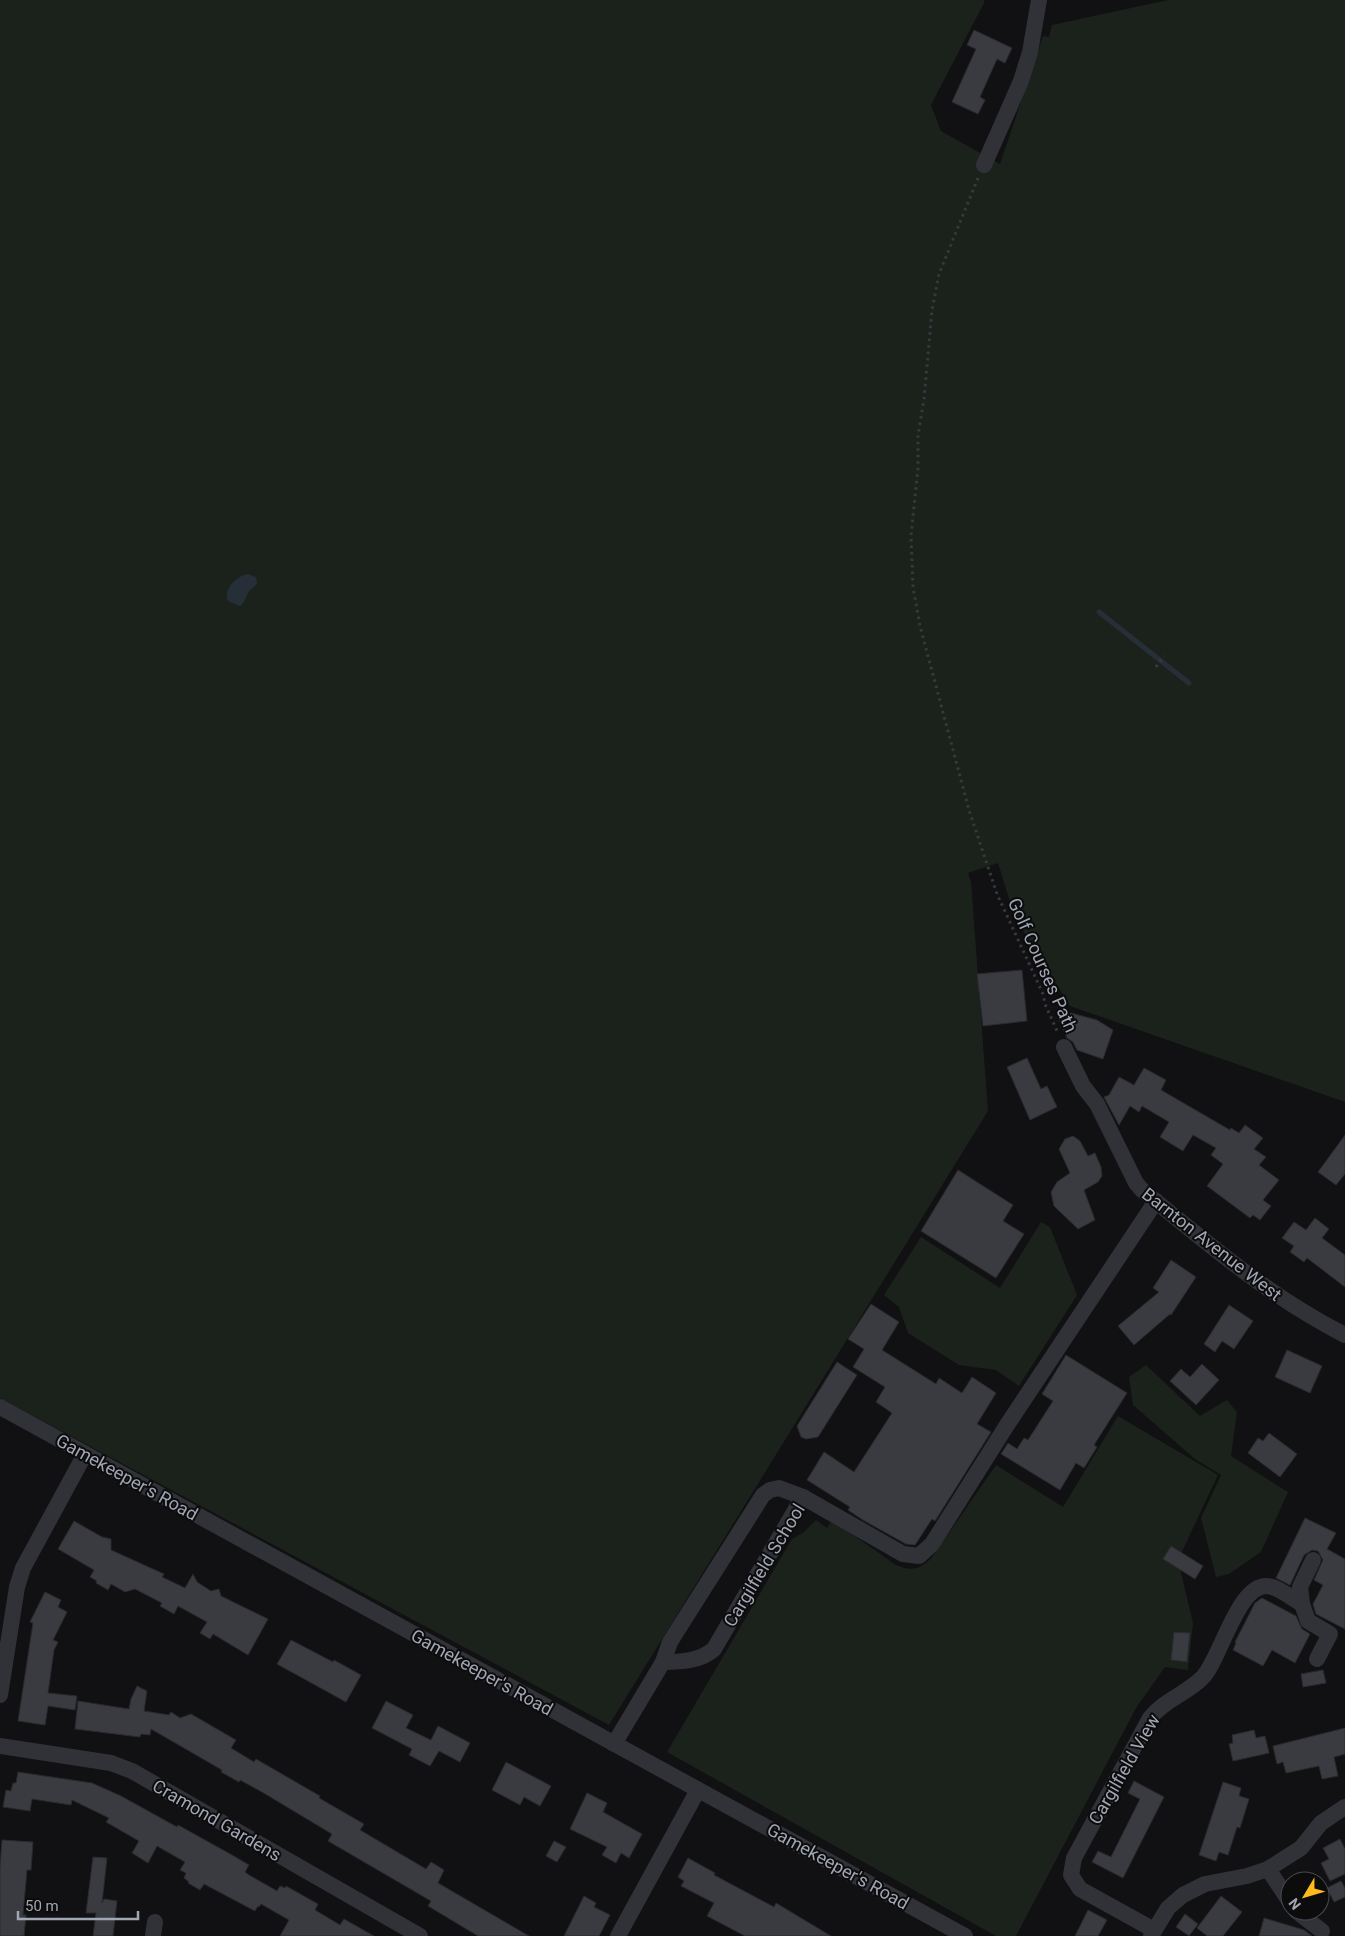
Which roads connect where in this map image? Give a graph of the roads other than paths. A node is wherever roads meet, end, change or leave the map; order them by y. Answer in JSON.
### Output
{"nodes":[{"id":1,"x":1040,"y":0,"type":"edge"},
{"id":2,"x":984,"y":165,"type":"road end"},
{"id":3,"x":1064,"y":1047,"type":"road end"},
{"id":4,"x":1156,"y":1201,"type":"junction"},
{"id":5,"x":1345,"y":1335,"type":"edge"},
{"id":6,"x":0,"y":1407,"type":"edge"},
{"id":7,"x":85,"y":1454,"type":"junction"},
{"id":8,"x":803,"y":1497,"type":"junction"},
{"id":9,"x":1313,"y":1560,"type":"dead end"},
{"id":10,"x":1302,"y":1604,"type":"junction"},
{"id":11,"x":3,"y":1648,"type":"edge"},
{"id":12,"x":1317,"y":1659,"type":"dead end"},
{"id":13,"x":664,"y":1662,"type":"junction"},
{"id":14,"x":0,"y":1695,"type":"edge"},
{"id":15,"x":614,"y":1744,"type":"junction"},
{"id":16,"x":0,"y":1746,"type":"edge"},
{"id":17,"x":698,"y":1790,"type":"junction"},
{"id":18,"x":1345,"y":1807,"type":"edge"},
{"id":19,"x":1268,"y":1869,"type":"junction"},
{"id":20,"x":1280,"y":1887,"type":"edge"},
{"id":21,"x":1309,"y":1921,"type":"edge"},
{"id":22,"x":1322,"y":1931,"type":"dead end"},
{"id":23,"x":1153,"y":1933,"type":"edge"},
{"id":24,"x":420,"y":1936,"type":"edge"},
{"id":25,"x":618,"y":1936,"type":"edge"},
{"id":26,"x":965,"y":1936,"type":"edge"}],
"edges":[{"from":1,"to":2,"type":"street"},
{"from":3,"to":4,"type":"street","name":"Barnton Avenue West"},
{"from":4,"to":5,"type":"street","name":"Barnton Avenue West"},
{"from":4,"to":8,"type":"street","name":"Cargilfield School"},
{"from":6,"to":7,"type":"street","name":"Gamekeeper's Road"},
{"from":7,"to":11,"type":"street"},
{"from":7,"to":15,"type":"street","name":"Gamekeeper's Road"},
{"from":8,"to":13,"type":"street","name":"Cargilfield School"},
{"from":8,"to":13,"type":"street"},
{"from":9,"to":10,"type":"street"},
{"from":10,"to":12,"type":"street"},
{"from":10,"to":23,"type":"street","name":"Cargilfield View"},
{"from":11,"to":14,"type":"street"},
{"from":13,"to":15,"type":"street"},
{"from":15,"to":17,"type":"street","name":"Gamekeeper's Road"},
{"from":16,"to":24,"type":"street","name":"Cramond Gardens"},
{"from":17,"to":25,"type":"street"},
{"from":17,"to":26,"type":"street","name":"Gamekeeper's Road"},
{"from":18,"to":19,"type":"street"},
{"from":19,"to":20,"type":"street"},
{"from":19,"to":23,"type":"street"},
{"from":21,"to":22,"type":"street"}]}
